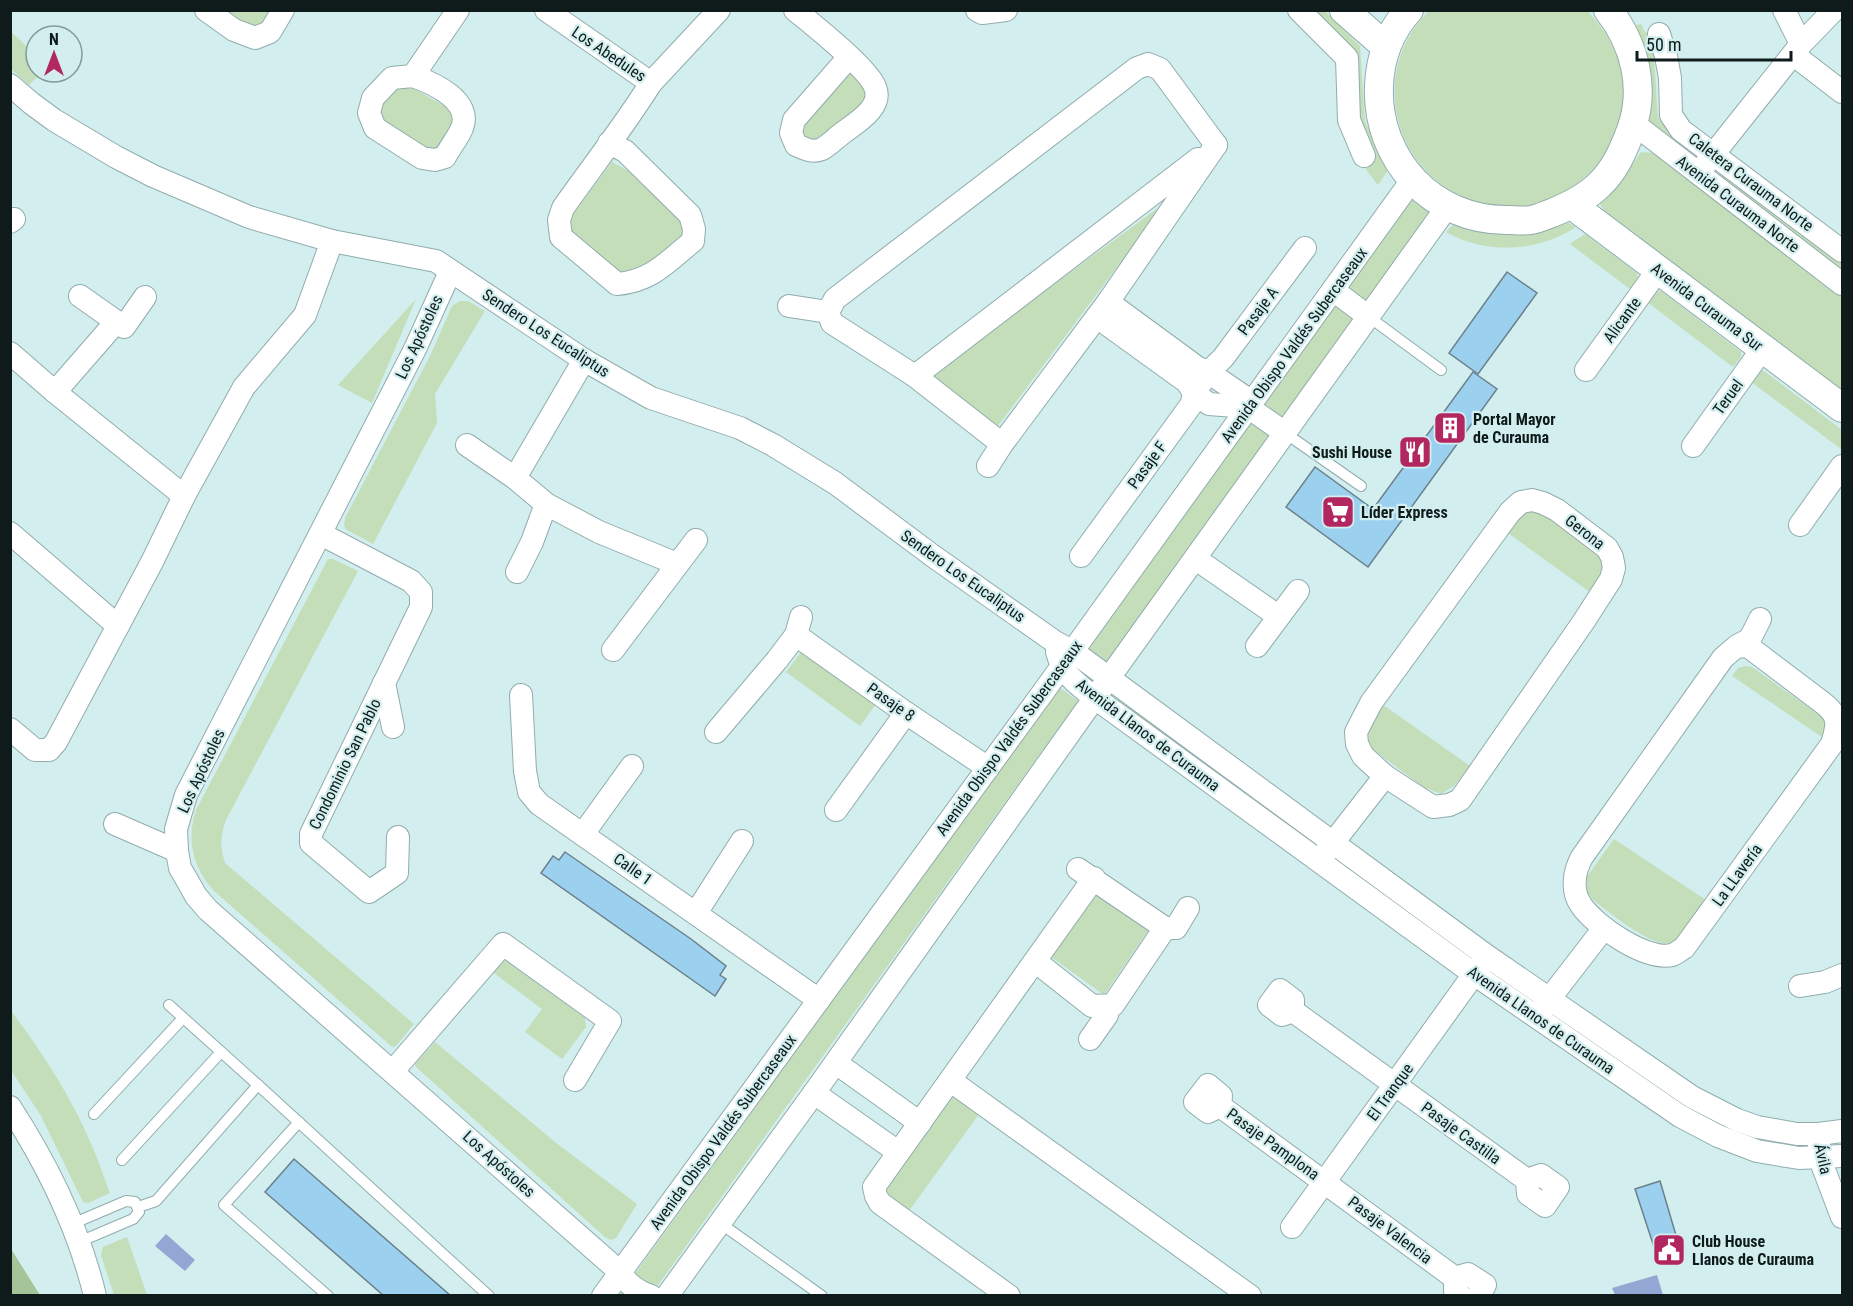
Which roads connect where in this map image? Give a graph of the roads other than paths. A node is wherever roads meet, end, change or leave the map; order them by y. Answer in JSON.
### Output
{"nodes":[{"id":1,"x":206,"y":10,"type":"edge"},
{"id":2,"x":283,"y":10,"type":"edge"},
{"id":3,"x":458,"y":10,"type":"edge"},
{"id":4,"x":546,"y":10,"type":"edge"},
{"id":5,"x":719,"y":10,"type":"edge"},
{"id":6,"x":795,"y":10,"type":"edge"},
{"id":7,"x":977,"y":10,"type":"edge"},
{"id":8,"x":1006,"y":10,"type":"edge"},
{"id":9,"x":1299,"y":10,"type":"edge"},
{"id":10,"x":1344,"y":10,"type":"edge"},
{"id":11,"x":1408,"y":10,"type":"edge"},
{"id":12,"x":1608,"y":10,"type":"edge"},
{"id":13,"x":1784,"y":10,"type":"edge"},
{"id":14,"x":1834,"y":10,"type":"edge"},
{"id":15,"x":1627,"y":23,"type":"edge"},
{"id":16,"x":1659,"y":34,"type":"dead end"},
{"id":17,"x":1386,"y":47,"type":"junction"},
{"id":18,"x":1797,"y":50,"type":"junction"},
{"id":19,"x":849,"y":57,"type":"dead end"},
{"id":20,"x":413,"y":76,"type":"dead end"},
{"id":21,"x":651,"y":83,"type":"junction"},
{"id":22,"x":10,"y":85,"type":"edge"},
{"id":23,"x":1842,"y":92,"type":"edge"},
{"id":24,"x":1633,"y":123,"type":"junction"},
{"id":25,"x":609,"y":142,"type":"junction"},
{"id":26,"x":1216,"y":145,"type":"junction"},
{"id":27,"x":1713,"y":154,"type":"junction"},
{"id":28,"x":1364,"y":156,"type":"dead end"},
{"id":29,"x":1698,"y":174,"type":"junction"},
{"id":30,"x":1412,"y":180,"type":"junction"},
{"id":31,"x":1572,"y":206,"type":"junction"},
{"id":32,"x":1447,"y":207,"type":"junction"},
{"id":33,"x":332,"y":241,"type":"junction"},
{"id":34,"x":1305,"y":248,"type":"dead end"},
{"id":35,"x":1842,"y":251,"type":"edge"},
{"id":36,"x":1658,"y":270,"type":"junction"},
{"id":37,"x":450,"y":272,"type":"junction"},
{"id":38,"x":1842,"y":284,"type":"edge"},
{"id":39,"x":1333,"y":290,"type":"junction"},
{"id":40,"x":80,"y":296,"type":"dead end"},
{"id":41,"x":145,"y":297,"type":"dead end"},
{"id":42,"x":789,"y":306,"type":"dead end"},
{"id":43,"x":1102,"y":310,"type":"junction"},
{"id":44,"x":828,"y":312,"type":"junction"},
{"id":45,"x":1369,"y":317,"type":"junction"},
{"id":46,"x":116,"y":322,"type":"junction"},
{"id":47,"x":1763,"y":348,"type":"junction"},
{"id":48,"x":10,"y":353,"type":"edge"},
{"id":49,"x":584,"y":360,"type":"junction"},
{"id":50,"x":1441,"y":370,"type":"dead end"},
{"id":51,"x":1586,"y":370,"type":"dead end"},
{"id":52,"x":1208,"y":372,"type":"junction"},
{"id":53,"x":915,"y":376,"type":"junction"},
{"id":54,"x":55,"y":392,"type":"junction"},
{"id":55,"x":1194,"y":393,"type":"junction"},
{"id":56,"x":1250,"y":405,"type":"junction"},
{"id":57,"x":1842,"y":408,"type":"edge"},
{"id":58,"x":1285,"y":434,"type":"junction"},
{"id":59,"x":1002,"y":444,"type":"junction"},
{"id":60,"x":467,"y":445,"type":"dead end"},
{"id":61,"x":1693,"y":446,"type":"dead end"},
{"id":62,"x":988,"y":466,"type":"dead end"},
{"id":63,"x":1842,"y":466,"type":"edge"},
{"id":64,"x":515,"y":478,"type":"junction"},
{"id":65,"x":1361,"y":486,"type":"dead end"},
{"id":66,"x":184,"y":496,"type":"junction"},
{"id":67,"x":546,"y":504,"type":"junction"},
{"id":68,"x":1800,"y":525,"type":"dead end"},
{"id":69,"x":10,"y":533,"type":"edge"},
{"id":70,"x":321,"y":534,"type":"junction"},
{"id":71,"x":696,"y":540,"type":"dead end"},
{"id":72,"x":1081,"y":556,"type":"dead end"},
{"id":73,"x":1196,"y":559,"type":"junction"},
{"id":74,"x":677,"y":564,"type":"junction"},
{"id":75,"x":517,"y":572,"type":"dead end"},
{"id":76,"x":1298,"y":591,"type":"dead end"},
{"id":77,"x":1278,"y":616,"type":"junction"},
{"id":78,"x":1760,"y":619,"type":"dead end"},
{"id":79,"x":118,"y":626,"type":"junction"},
{"id":80,"x":1257,"y":646,"type":"dead end"},
{"id":81,"x":1737,"y":646,"type":"junction"},
{"id":82,"x":613,"y":650,"type":"dead end"},
{"id":83,"x":1062,"y":653,"type":"junction"},
{"id":84,"x":1109,"y":679,"type":"junction"},
{"id":85,"x":384,"y":683,"type":"junction"},
{"id":86,"x":521,"y":695,"type":"dead end"},
{"id":87,"x":1095,"y":698,"type":"junction"},
{"id":88,"x":906,"y":713,"type":"junction"},
{"id":89,"x":1840,"y":726,"type":"edge"},
{"id":90,"x":393,"y":727,"type":"dead end"},
{"id":91,"x":10,"y":729,"type":"edge"},
{"id":92,"x":716,"y":732,"type":"dead end"},
{"id":93,"x":632,"y":766,"type":"dead end"},
{"id":94,"x":988,"y":768,"type":"junction"},
{"id":95,"x":1385,"y":776,"type":"junction"},
{"id":96,"x":836,"y":810,"type":"dead end"},
{"id":97,"x":115,"y":824,"type":"dead end"},
{"id":98,"x":583,"y":834,"type":"junction"},
{"id":99,"x":398,"y":837,"type":"dead end"},
{"id":100,"x":742,"y":840,"type":"dead end"},
{"id":101,"x":1333,"y":843,"type":"junction"},
{"id":102,"x":177,"y":851,"type":"junction"},
{"id":103,"x":1320,"y":861,"type":"junction"},
{"id":104,"x":1188,"y":908,"type":"dead end"},
{"id":105,"x":696,"y":913,"type":"junction"},
{"id":106,"x":1165,"y":928,"type":"junction"},
{"id":107,"x":1604,"y":928,"type":"junction"},
{"id":108,"x":1035,"y":961,"type":"junction"},
{"id":109,"x":1480,"y":965,"type":"junction"},
{"id":110,"x":1842,"y":975,"type":"edge"},
{"id":111,"x":1800,"y":986,"type":"dead end"},
{"id":112,"x":819,"y":1000,"type":"junction"},
{"id":113,"x":168,"y":1005,"type":"dead end"},
{"id":114,"x":1105,"y":1006,"type":"junction"},
{"id":115,"x":1542,"y":1008,"type":"junction"},
{"id":116,"x":1293,"y":1011,"type":"dead end"},
{"id":117,"x":183,"y":1018,"type":"junction"},
{"id":118,"x":1090,"y":1039,"type":"dead end"},
{"id":119,"x":221,"y":1052,"type":"junction"},
{"id":120,"x":836,"y":1063,"type":"junction"},
{"id":121,"x":393,"y":1071,"type":"junction"},
{"id":122,"x":575,"y":1080,"type":"dead end"},
{"id":123,"x":951,"y":1081,"type":"junction"},
{"id":124,"x":258,"y":1085,"type":"junction"},
{"id":125,"x":1395,"y":1085,"type":"junction"},
{"id":126,"x":814,"y":1094,"type":"junction"},
{"id":127,"x":10,"y":1107,"type":"edge"},
{"id":128,"x":1220,"y":1107,"type":"dead end"},
{"id":129,"x":94,"y":1114,"type":"dead end"},
{"id":130,"x":299,"y":1122,"type":"junction"},
{"id":131,"x":920,"y":1123,"type":"junction"},
{"id":132,"x":1842,"y":1131,"type":"edge"},
{"id":133,"x":1818,"y":1134,"type":"junction"},
{"id":134,"x":898,"y":1152,"type":"junction"},
{"id":135,"x":1831,"y":1157,"type":"edge"},
{"id":136,"x":122,"y":1160,"type":"dead end"},
{"id":137,"x":1527,"y":1180,"type":"dead end"},
{"id":138,"x":1325,"y":1181,"type":"junction"},
{"id":139,"x":138,"y":1207,"type":"junction"},
{"id":140,"x":1842,"y":1218,"type":"edge"},
{"id":141,"x":720,"y":1222,"type":"junction"},
{"id":142,"x":1292,"y":1227,"type":"dead end"},
{"id":143,"x":76,"y":1233,"type":"junction"},
{"id":144,"x":620,"y":1272,"type":"junction"},
{"id":145,"x":1458,"y":1287,"type":"edge"},
{"id":146,"x":95,"y":1296,"type":"edge"},
{"id":147,"x":328,"y":1296,"type":"edge"},
{"id":148,"x":489,"y":1296,"type":"edge"},
{"id":149,"x":603,"y":1296,"type":"edge"},
{"id":150,"x":651,"y":1296,"type":"edge"},
{"id":151,"x":667,"y":1296,"type":"edge"},
{"id":152,"x":822,"y":1296,"type":"edge"},
{"id":153,"x":1009,"y":1296,"type":"edge"},
{"id":154,"x":1250,"y":1296,"type":"edge"},
{"id":155,"x":1478,"y":1296,"type":"edge"}],
"edges":[{"from":1,"to":2,"type":"street"},
{"from":3,"to":20,"type":"street"},
{"from":4,"to":21,"type":"street","name":"Los Abedules"},
{"from":5,"to":21,"type":"street","name":"Los Abedules"},
{"from":6,"to":19,"type":"street"},
{"from":7,"to":8,"type":"street"},
{"from":9,"to":28,"type":"street"},
{"from":10,"to":17,"type":"street"},
{"from":11,"to":17,"type":"street"},
{"from":12,"to":15,"type":"street"},
{"from":13,"to":18,"type":"street"},
{"from":14,"to":18,"type":"street"},
{"from":15,"to":24,"type":"street"},
{"from":16,"to":27,"type":"street","name":"Caletera Curauma Norte"},
{"from":17,"to":30,"type":"street"},
{"from":18,"to":23,"type":"street"},
{"from":18,"to":27,"type":"street"},
{"from":21,"to":25,"type":"street"},
{"from":22,"to":33,"type":"street","name":"Sendero Los Eucaliptus"},
{"from":24,"to":29,"type":"street","name":"Avenida Curauma Norte"},
{"from":24,"to":31,"type":"street"},
{"from":25,"to":25,"type":"street"},
{"from":26,"to":43,"type":"street"},
{"from":26,"to":44,"type":"street"},
{"from":26,"to":53,"type":"street"},
{"from":27,"to":29,"type":"street"},
{"from":27,"to":35,"type":"street","name":"Caletera Curauma Norte"},
{"from":29,"to":38,"type":"street","name":"Avenida Curauma Norte"},
{"from":30,"to":32,"type":"street"},
{"from":30,"to":39,"type":"street","name":"Avenida Obispo Valdés Subercaseaux"},
{"from":31,"to":32,"type":"street"},
{"from":31,"to":36,"type":"street","name":"Avenida Curauma Sur"},
{"from":32,"to":45,"type":"street"},
{"from":33,"to":37,"type":"street","name":"Sendero Los Eucaliptus"},
{"from":33,"to":66,"type":"street"},
{"from":34,"to":52,"type":"street","name":"Pasaje A"},
{"from":36,"to":47,"type":"street","name":"Avenida Curauma Sur"},
{"from":36,"to":51,"type":"street","name":"Alicante"},
{"from":37,"to":49,"type":"street","name":"Sendero Los Eucaliptus"},
{"from":37,"to":70,"type":"street","name":"Los Apóstoles"},
{"from":39,"to":45,"type":"street"},
{"from":39,"to":56,"type":"street","name":"Avenida Obispo Valdés Subercaseaux"},
{"from":40,"to":46,"type":"street"},
{"from":41,"to":46,"type":"street"},
{"from":42,"to":44,"type":"street"},
{"from":43,"to":52,"type":"street"},
{"from":43,"to":55,"type":"street"},
{"from":43,"to":59,"type":"street"},
{"from":44,"to":53,"type":"street"},
{"from":45,"to":50,"type":"lane"},
{"from":45,"to":58,"type":"street"},
{"from":46,"to":54,"type":"street"},
{"from":47,"to":57,"type":"street","name":"Avenida Curauma Sur"},
{"from":47,"to":61,"type":"street","name":"Teruel"},
{"from":48,"to":54,"type":"street"},
{"from":49,"to":64,"type":"street"},
{"from":49,"to":83,"type":"street","name":"Sendero Los Eucaliptus"},
{"from":52,"to":55,"type":"street","name":"Pasaje F"},
{"from":52,"to":56,"type":"street"},
{"from":53,"to":59,"type":"street"},
{"from":54,"to":66,"type":"street"},
{"from":55,"to":56,"type":"street"},
{"from":55,"to":72,"type":"street","name":"Pasaje F"},
{"from":56,"to":58,"type":"street"},
{"from":56,"to":83,"type":"street","name":"Avenida Obispo Valdés Subercaseaux"},
{"from":58,"to":65,"type":"lane"},
{"from":58,"to":73,"type":"street"},
{"from":59,"to":62,"type":"street"},
{"from":60,"to":64,"type":"street"},
{"from":63,"to":68,"type":"street"},
{"from":64,"to":67,"type":"street"},
{"from":66,"to":79,"type":"street"},
{"from":67,"to":74,"type":"street"},
{"from":67,"to":75,"type":"street"},
{"from":69,"to":79,"type":"street"},
{"from":70,"to":85,"type":"street","name":"Condominio San Pablo"},
{"from":70,"to":102,"type":"street","name":"Los Apóstoles"},
{"from":71,"to":74,"type":"street"},
{"from":73,"to":77,"type":"street"},
{"from":73,"to":84,"type":"street"},
{"from":74,"to":82,"type":"street"},
{"from":76,"to":77,"type":"street"},
{"from":77,"to":80,"type":"street"},
{"from":78,"to":81,"type":"street","name":"La LLavería"},
{"from":79,"to":91,"type":"street"},
{"from":81,"to":89,"type":"street","name":"La LLavería"},
{"from":81,"to":107,"type":"street","name":"La LLavería"},
{"from":83,"to":84,"type":"street","name":"Avenida Llanos de Curauma"},
{"from":83,"to":87,"type":"street","name":"Avenida Llanos de Curauma"},
{"from":83,"to":94,"type":"street","name":"Avenida Obispo Valdés Subercaseaux"},
{"from":84,"to":87,"type":"street"},
{"from":84,"to":101,"type":"street","name":"Avenida Llanos de Curauma"},
{"from":85,"to":90,"type":"street","name":"Condominio San Pablo"},
{"from":85,"to":99,"type":"street","name":"Condominio San Pablo"},
{"from":86,"to":98,"type":"street","name":"Calle 1"},
{"from":87,"to":103,"type":"street","name":"Avenida Llanos de Curauma"},
{"from":87,"to":120,"type":"street"},
{"from":88,"to":92,"type":"street","name":"Pasaje 8"},
{"from":88,"to":94,"type":"street","name":"Pasaje 8"},
{"from":88,"to":96,"type":"street"},
{"from":89,"to":107,"type":"street","name":"La LLavería"},
{"from":93,"to":98,"type":"street"},
{"from":94,"to":112,"type":"street","name":"Avenida Obispo Valdés Subercaseaux"},
{"from":95,"to":95,"type":"street","name":"Gerona"},
{"from":95,"to":101,"type":"street"},
{"from":97,"to":102,"type":"street"},
{"from":98,"to":105,"type":"street","name":"Calle 1"},
{"from":100,"to":105,"type":"street"},
{"from":101,"to":103,"type":"street"},
{"from":101,"to":109,"type":"street","name":"Avenida Llanos de Curauma"},
{"from":102,"to":121,"type":"street","name":"Los Apóstoles"},
{"from":103,"to":109,"type":"street","name":"Avenida Llanos de Curauma"},
{"from":104,"to":106,"type":"street"},
{"from":105,"to":112,"type":"street","name":"Calle 1"},
{"from":106,"to":108,"type":"street"},
{"from":106,"to":114,"type":"street"},
{"from":107,"to":115,"type":"street"},
{"from":108,"to":114,"type":"street"},
{"from":108,"to":123,"type":"street"},
{"from":109,"to":115,"type":"street","name":"Avenida Llanos de Curauma"},
{"from":109,"to":125,"type":"street","name":"El Tranque"},
{"from":110,"to":111,"type":"street"},
{"from":112,"to":144,"type":"street","name":"Avenida Obispo Valdés Subercaseaux"},
{"from":113,"to":117,"type":"lane"},
{"from":114,"to":118,"type":"street"},
{"from":115,"to":133,"type":"street","name":"Avenida Llanos de Curauma"},
{"from":115,"to":135,"type":"street","name":"Avenida Llanos de Curauma"},
{"from":116,"to":125,"type":"street","name":"Pasaje Castilla"},
{"from":117,"to":119,"type":"lane"},
{"from":117,"to":129,"type":"lane"},
{"from":119,"to":124,"type":"lane"},
{"from":119,"to":136,"type":"lane"},
{"from":120,"to":126,"type":"street"},
{"from":120,"to":131,"type":"street"},
{"from":121,"to":122,"type":"street"},
{"from":121,"to":144,"type":"street","name":"Los Apóstoles"},
{"from":123,"to":131,"type":"street"},
{"from":123,"to":154,"type":"street"},
{"from":124,"to":130,"type":"lane"},
{"from":124,"to":139,"type":"lane"},
{"from":125,"to":137,"type":"street","name":"Pasaje Castilla"},
{"from":125,"to":138,"type":"street","name":"El Tranque"},
{"from":126,"to":134,"type":"street"},
{"from":126,"to":141,"type":"street"},
{"from":127,"to":143,"type":"street"},
{"from":128,"to":138,"type":"street","name":"Pasaje Pamplona"},
{"from":130,"to":147,"type":"lane"},
{"from":130,"to":148,"type":"lane"},
{"from":131,"to":134,"type":"street"},
{"from":132,"to":133,"type":"street","name":"Avenida Llanos de Curauma"},
{"from":133,"to":135,"type":"street","name":"Ávila"},
{"from":134,"to":153,"type":"street"},
{"from":135,"to":140,"type":"street","name":"Ávila"},
{"from":138,"to":142,"type":"street","name":"El Tranque"},
{"from":138,"to":145,"type":"street","name":"Pasaje Valencia"},
{"from":139,"to":143,"type":"lane"},
{"from":139,"to":143,"type":"lane"},
{"from":141,"to":151,"type":"street"},
{"from":141,"to":152,"type":"lane"},
{"from":143,"to":146,"type":"street"},
{"from":144,"to":149,"type":"street","name":"Avenida Obispo Valdés Subercaseaux"},
{"from":144,"to":150,"type":"street","name":"Los Apóstoles"},
{"from":145,"to":155,"type":"street","name":"Pasaje Valencia"}]}
